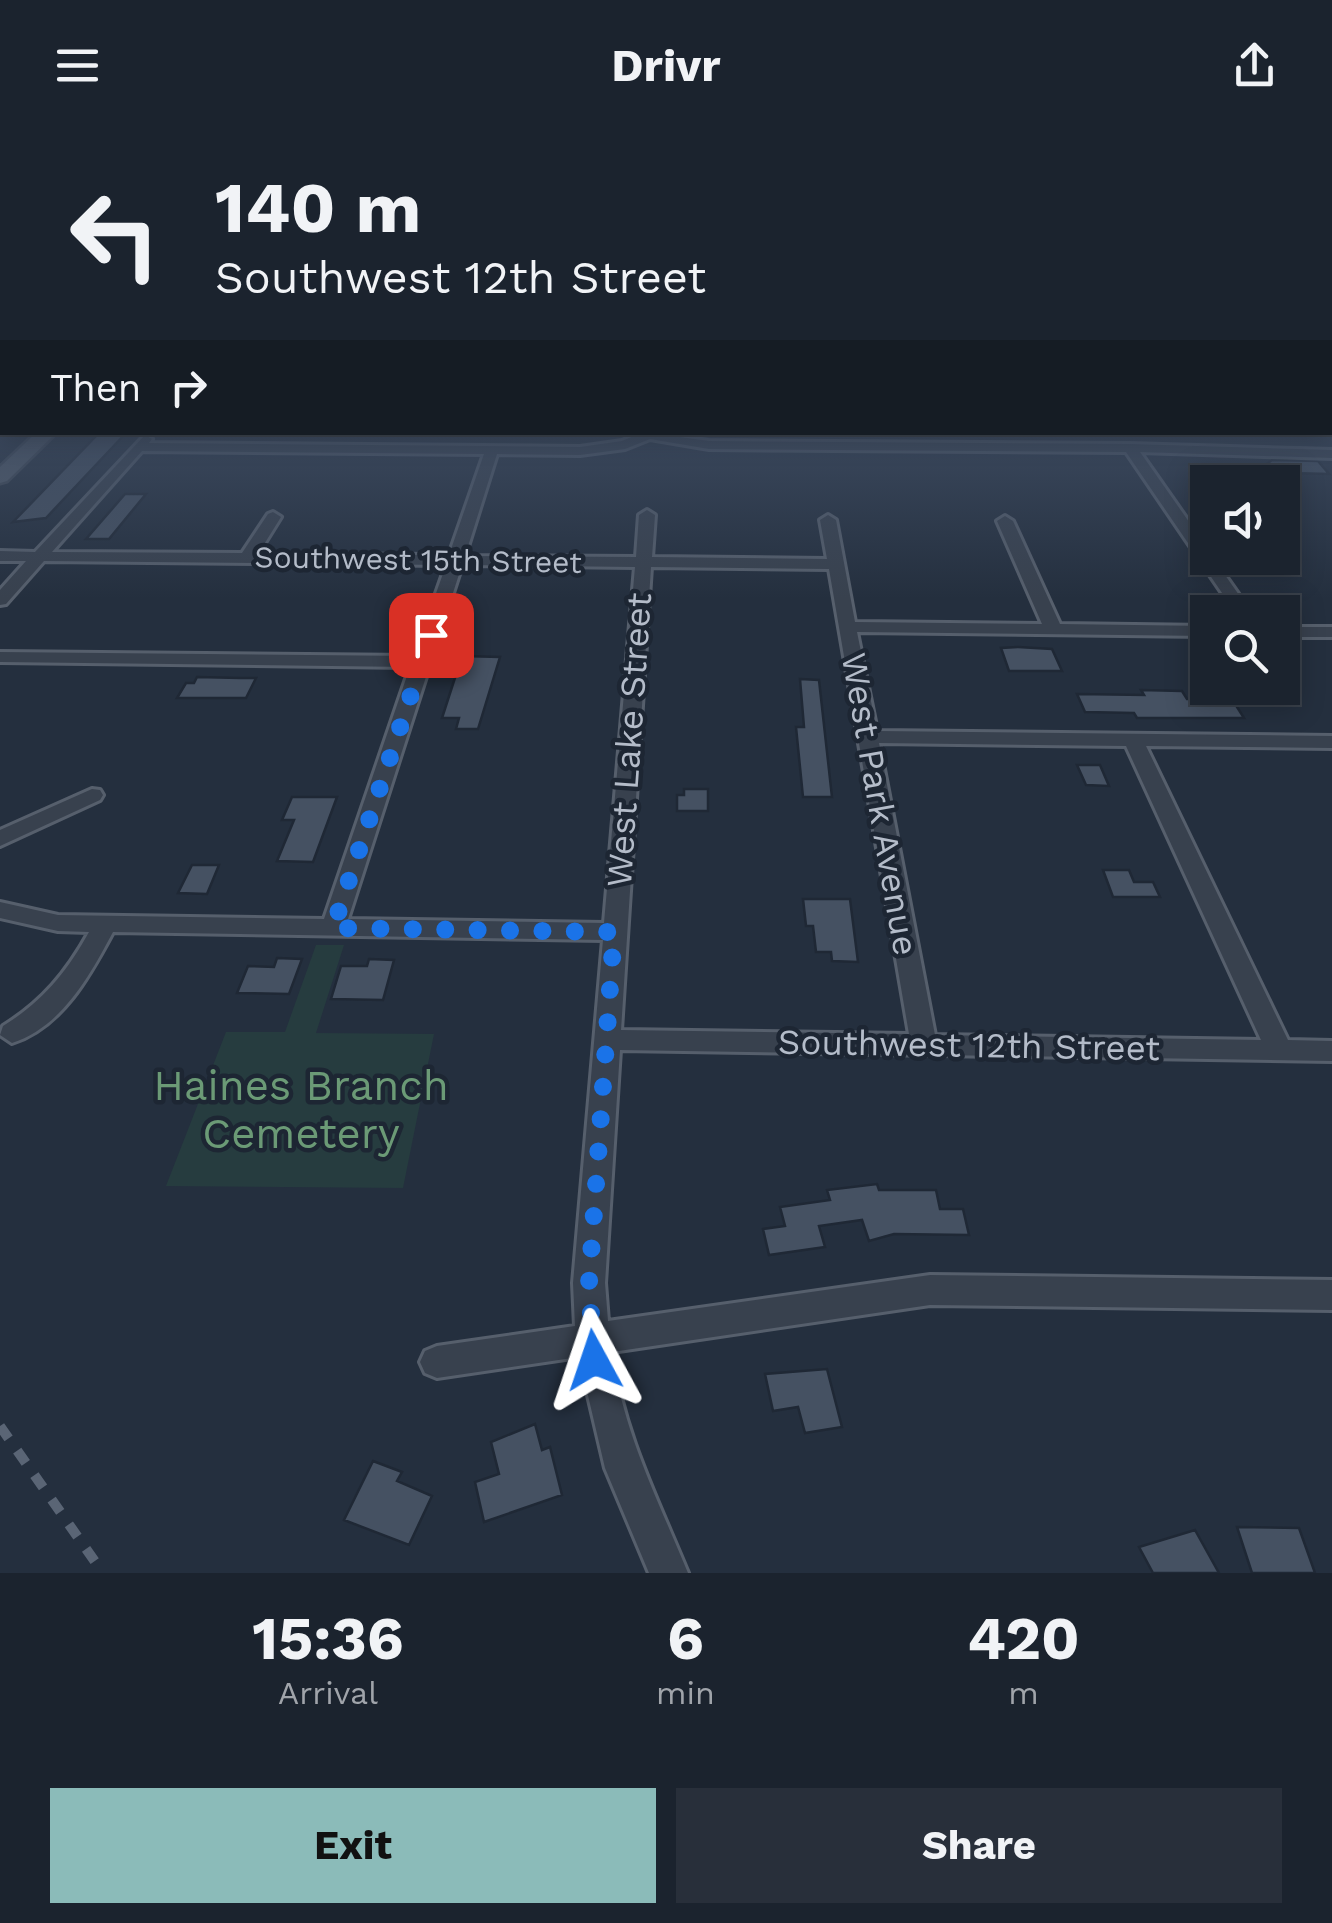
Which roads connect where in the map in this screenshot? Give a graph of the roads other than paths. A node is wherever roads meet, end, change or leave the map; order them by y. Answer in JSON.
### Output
{"nodes":[{"id":1,"x":122,"y":464,"type":"edge"},
{"id":2,"x":487,"y":464,"type":"edge"},
{"id":3,"x":1141,"y":464,"type":"edge"},
{"id":4,"x":646,"y":514,"type":"dead end"},
{"id":5,"x":273,"y":518,"type":"dead end"},
{"id":6,"x":828,"y":520,"type":"dead end"},
{"id":7,"x":1005,"y":521,"type":"dead end"},
{"id":8,"x":0,"y":556,"type":"edge"},
{"id":9,"x":39,"y":556,"type":"junction"},
{"id":10,"x":247,"y":558,"type":"junction"},
{"id":11,"x":456,"y":560,"type":"junction"},
{"id":12,"x":643,"y":562,"type":"junction"},
{"id":13,"x":836,"y":564,"type":"junction"},
{"id":14,"x":1231,"y":595,"type":"edge"},
{"id":15,"x":0,"y":600,"type":"edge"},
{"id":16,"x":848,"y":627,"type":"junction"},
{"id":17,"x":1053,"y":629,"type":"junction"},
{"id":18,"x":1190,"y":631,"type":"edge"},
{"id":19,"x":1300,"y":632,"type":"edge"},
{"id":20,"x":1332,"y":632,"type":"edge"},
{"id":21,"x":0,"y":657,"type":"edge"},
{"id":22,"x":422,"y":662,"type":"junction"},
{"id":23,"x":868,"y":737,"type":"junction"},
{"id":24,"x":1132,"y":740,"type":"junction"},
{"id":25,"x":1332,"y":742,"type":"edge"},
{"id":26,"x":92,"y":795,"type":"dead end"},
{"id":27,"x":0,"y":840,"type":"edge"},
{"id":28,"x":0,"y":910,"type":"edge"},
{"id":29,"x":105,"y":924,"type":"junction"},
{"id":30,"x":333,"y":928,"type":"junction"},
{"id":31,"x":614,"y":932,"type":"junction"},
{"id":32,"x":12,"y":1033,"type":"dead end"},
{"id":33,"x":606,"y":1040,"type":"junction"},
{"id":34,"x":924,"y":1044,"type":"junction"},
{"id":35,"x":1279,"y":1050,"type":"junction"},
{"id":36,"x":1332,"y":1051,"type":"edge"},
{"id":37,"x":1332,"y":1295,"type":"edge"},
{"id":38,"x":590,"y":1337,"type":"junction"},
{"id":39,"x":437,"y":1362,"type":"dead end"},
{"id":40,"x":669,"y":1573,"type":"edge"}],
"edges":[{"from":1,"to":9,"type":"street"},
{"from":2,"to":11,"type":"street"},
{"from":3,"to":14,"type":"street"},
{"from":4,"to":12,"type":"street","name":"West Lake Street"},
{"from":5,"to":10,"type":"street"},
{"from":6,"to":13,"type":"street","name":"West Park Avenue"},
{"from":7,"to":17,"type":"street"},
{"from":8,"to":9,"type":"street","name":"Southwest 15th Street"},
{"from":9,"to":10,"type":"street","name":"Southwest 15th Street"},
{"from":9,"to":15,"type":"street"},
{"from":10,"to":11,"type":"street","name":"Southwest 15th Street"},
{"from":11,"to":12,"type":"street","name":"Southwest 15th Street"},
{"from":11,"to":22,"type":"street"},
{"from":12,"to":13,"type":"street","name":"Southwest 15th Street"},
{"from":12,"to":31,"type":"street","name":"West Lake Street"},
{"from":13,"to":16,"type":"street","name":"West Park Avenue"},
{"from":16,"to":17,"type":"street"},
{"from":16,"to":23,"type":"street","name":"West Park Avenue"},
{"from":17,"to":18,"type":"street"},
{"from":19,"to":20,"type":"street"},
{"from":21,"to":22,"type":"street"},
{"from":22,"to":30,"type":"street"},
{"from":23,"to":24,"type":"street"},
{"from":23,"to":34,"type":"street","name":"West Park Avenue"},
{"from":24,"to":25,"type":"street"},
{"from":24,"to":35,"type":"street"},
{"from":26,"to":27,"type":"street"},
{"from":28,"to":29,"type":"street"},
{"from":29,"to":30,"type":"street"},
{"from":29,"to":32,"type":"street"},
{"from":30,"to":31,"type":"street"},
{"from":31,"to":33,"type":"street","name":"West Lake Street"},
{"from":33,"to":34,"type":"street","name":"Southwest 12th Street"},
{"from":33,"to":38,"type":"street","name":"West Lake Street"},
{"from":34,"to":35,"type":"street","name":"Southwest 12th Street"},
{"from":35,"to":36,"type":"street","name":"Southwest 12th Street"},
{"from":37,"to":38,"type":"street"},
{"from":38,"to":39,"type":"street"},
{"from":38,"to":40,"type":"street","name":"West Lake Street"}]}
